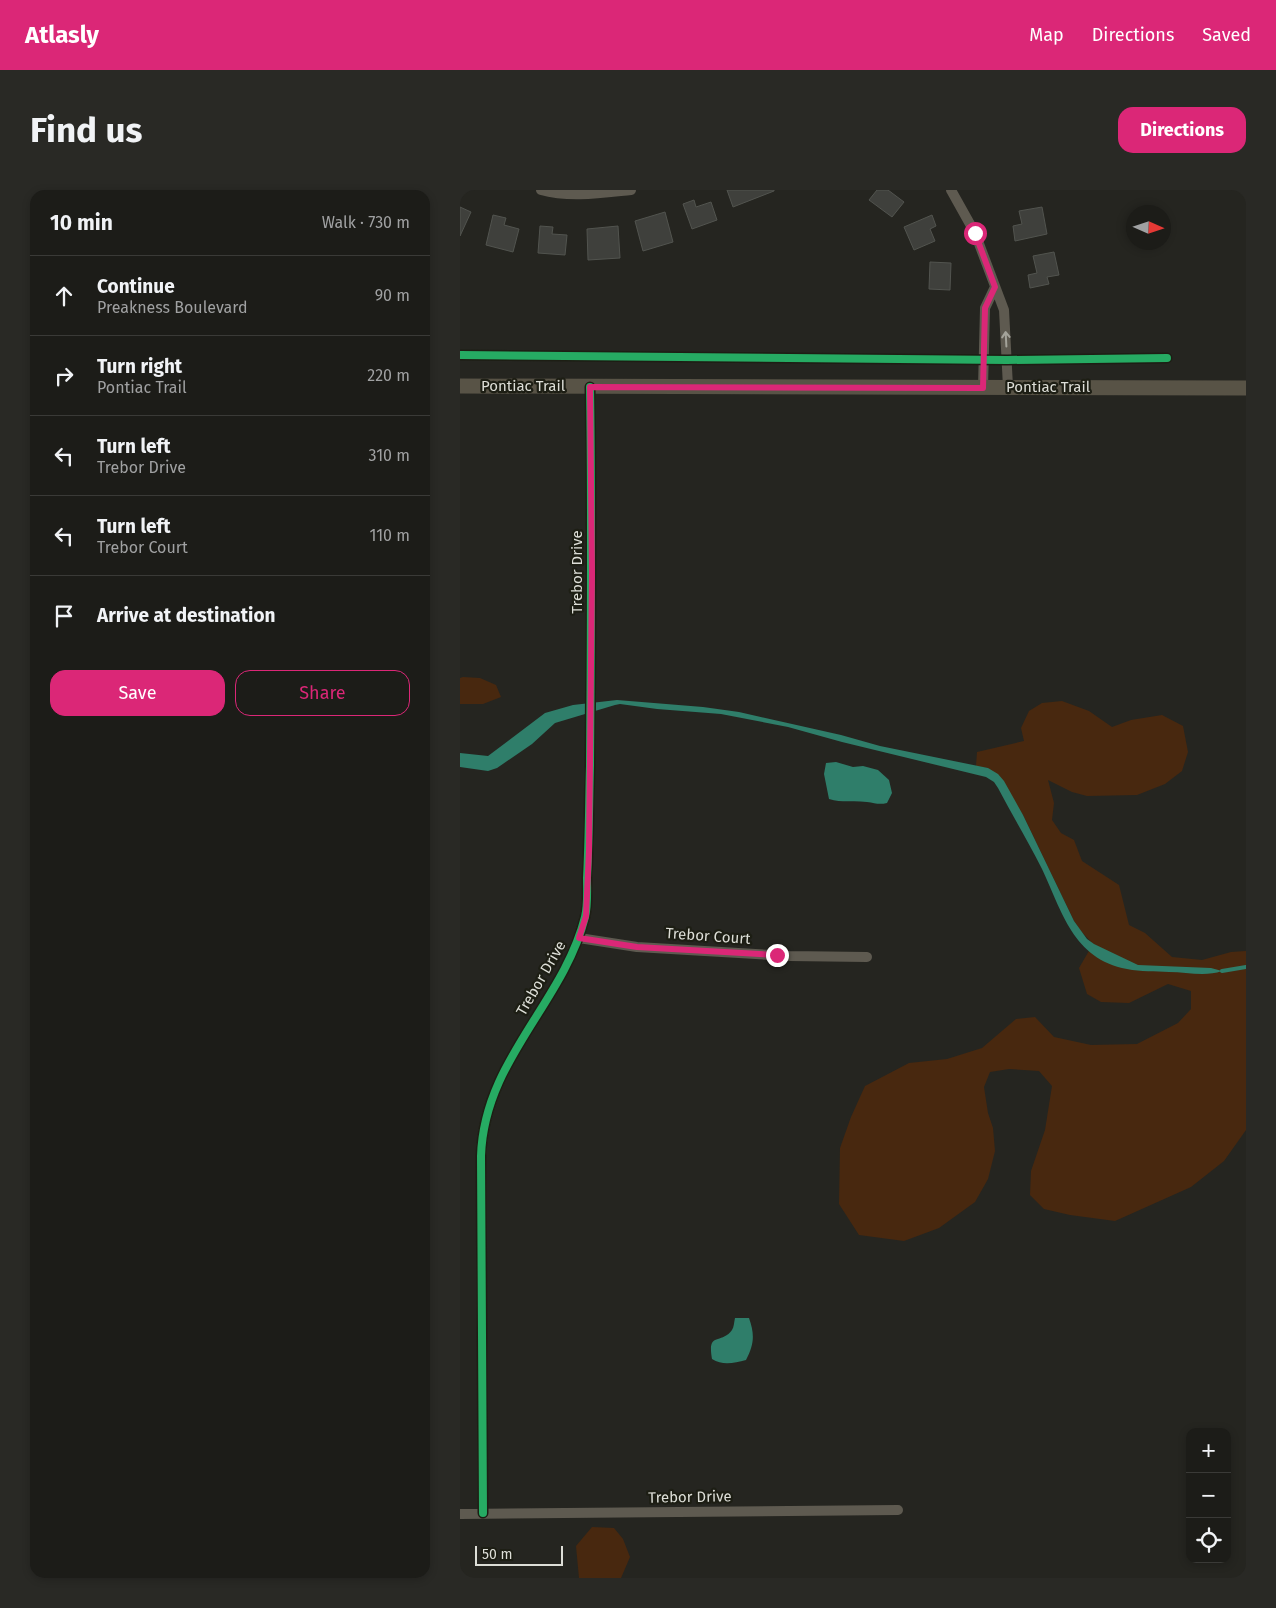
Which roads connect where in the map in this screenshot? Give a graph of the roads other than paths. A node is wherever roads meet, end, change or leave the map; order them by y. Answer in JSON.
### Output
{"nodes":[{"id":1,"x":541,"y":190,"type":"edge"},
{"id":2,"x":631,"y":190,"type":"edge"},
{"id":3,"x":951,"y":190,"type":"edge"},
{"id":4,"x":995,"y":287,"type":"junction"},
{"id":5,"x":460,"y":386,"type":"edge"},
{"id":6,"x":590,"y":387,"type":"junction"},
{"id":7,"x":1008,"y":387,"type":"junction"},
{"id":8,"x":983,"y":388,"type":"junction"},
{"id":9,"x":1246,"y":388,"type":"edge"},
{"id":10,"x":579,"y":938,"type":"junction"},
{"id":11,"x":867,"y":957,"type":"dead end"},
{"id":12,"x":898,"y":1510,"type":"dead end"},
{"id":13,"x":483,"y":1513,"type":"junction"},
{"id":14,"x":460,"y":1514,"type":"edge"}],
"edges":[{"from":1,"to":2,"type":"street"},
{"from":3,"to":4,"type":"street"},
{"from":7,"to":4,"type":"street","one_way":true},
{"from":4,"to":8,"type":"street"},
{"from":5,"to":6,"type":"main road","name":"Pontiac Trail"},
{"from":6,"to":8,"type":"main road","name":"Pontiac Trail"},
{"from":6,"to":10,"type":"street","name":"Trebor Drive"},
{"from":7,"to":8,"type":"main road","name":"Pontiac Trail"},
{"from":7,"to":9,"type":"main road","name":"Pontiac Trail"},
{"from":10,"to":11,"type":"street","name":"Trebor Court"},
{"from":10,"to":13,"type":"street","name":"Trebor Drive"},
{"from":12,"to":13,"type":"street","name":"Trebor Drive"},
{"from":13,"to":14,"type":"street","name":"Trebor Drive"}]}
